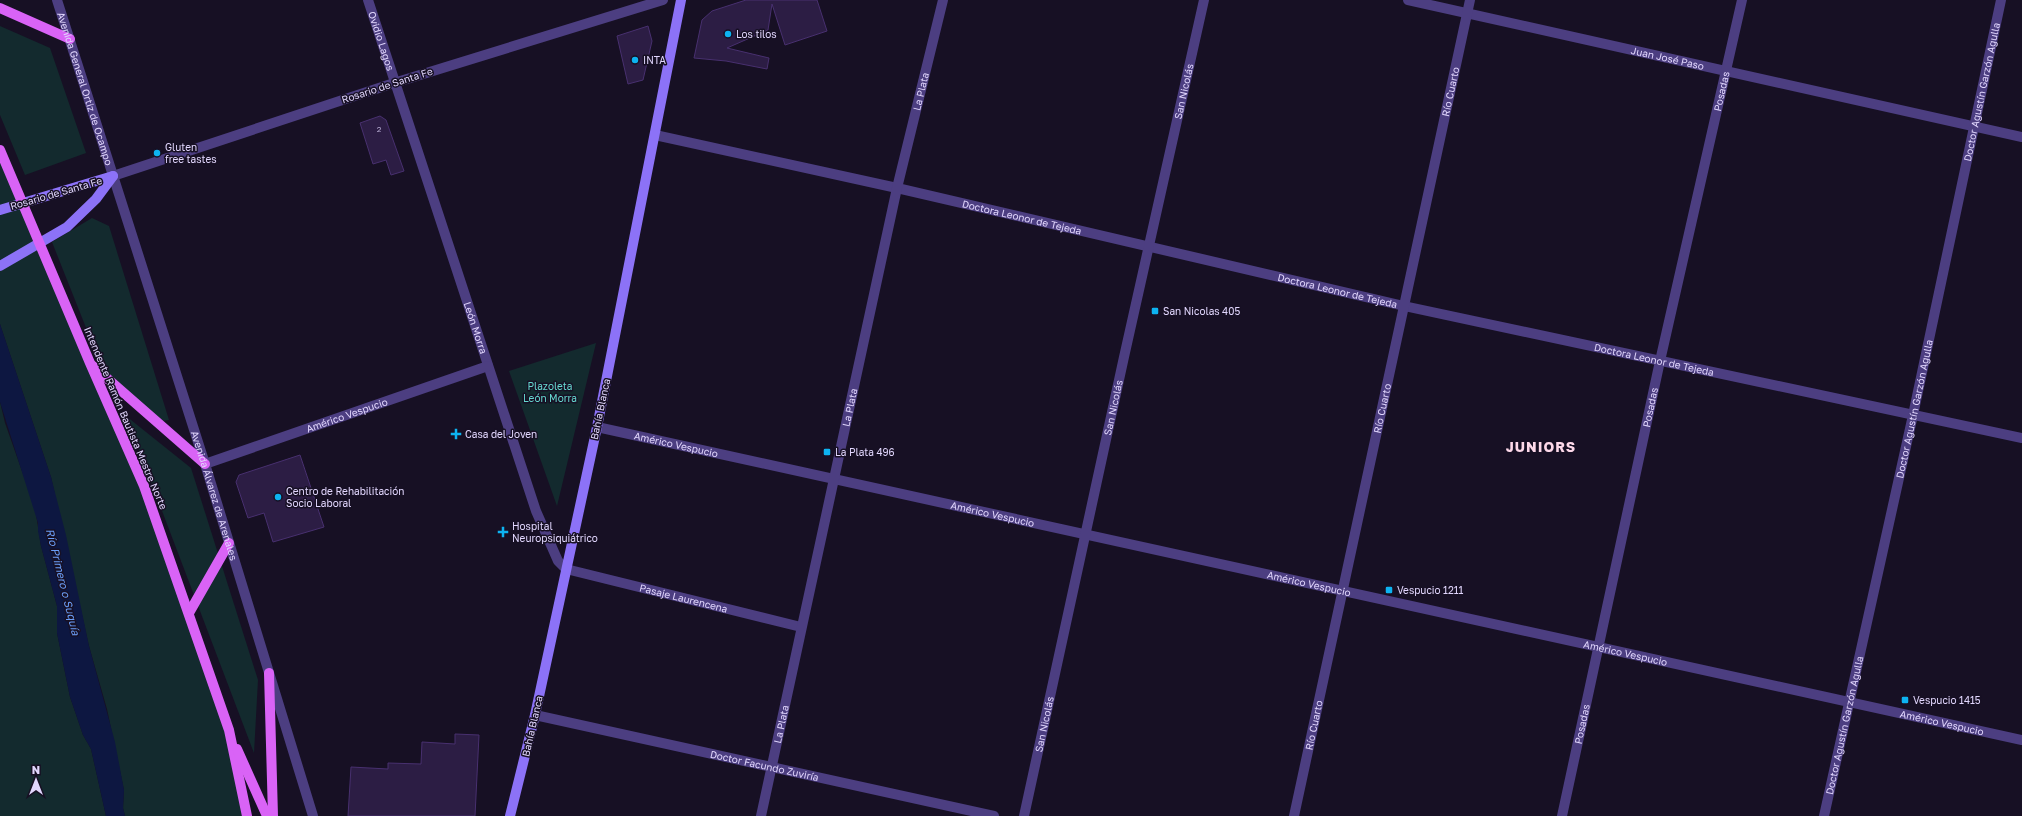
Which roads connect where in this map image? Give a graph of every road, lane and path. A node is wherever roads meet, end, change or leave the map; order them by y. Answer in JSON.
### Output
{"nodes":[{"id":1,"x":57,"y":0,"type":"edge"},
{"id":2,"x":368,"y":0,"type":"edge"},
{"id":3,"x":663,"y":0,"type":"edge"},
{"id":4,"x":681,"y":0,"type":"edge"},
{"id":5,"x":943,"y":0,"type":"edge"},
{"id":6,"x":1204,"y":0,"type":"edge"},
{"id":7,"x":1408,"y":0,"type":"edge"},
{"id":8,"x":1470,"y":0,"type":"edge"},
{"id":9,"x":1742,"y":0,"type":"edge"},
{"id":10,"x":2001,"y":0,"type":"edge"},
{"id":11,"x":0,"y":8,"type":"edge"},
{"id":12,"x":1468,"y":12,"type":"junction"},
{"id":13,"x":70,"y":39,"type":"junction"},
{"id":14,"x":1727,"y":70,"type":"junction"},
{"id":15,"x":394,"y":83,"type":"junction"},
{"id":16,"x":1974,"y":126,"type":"junction"},
{"id":17,"x":655,"y":135,"type":"junction"},
{"id":18,"x":2022,"y":136,"type":"edge"},
{"id":19,"x":0,"y":150,"type":"edge"},
{"id":20,"x":113,"y":176,"type":"junction"},
{"id":21,"x":897,"y":188,"type":"junction"},
{"id":22,"x":0,"y":210,"type":"edge"},
{"id":23,"x":1149,"y":248,"type":"junction"},
{"id":24,"x":0,"y":266,"type":"edge"},
{"id":25,"x":1404,"y":306,"type":"junction"},
{"id":26,"x":1660,"y":361,"type":"junction"},
{"id":27,"x":90,"y":363,"type":"junction"},
{"id":28,"x":488,"y":366,"type":"junction"},
{"id":29,"x":1913,"y":415,"type":"junction"},
{"id":30,"x":597,"y":427,"type":"junction"},
{"id":31,"x":2022,"y":438,"type":"edge"},
{"id":32,"x":205,"y":464,"type":"junction"},
{"id":33,"x":832,"y":478,"type":"junction"},
{"id":34,"x":1085,"y":534,"type":"junction"},
{"id":35,"x":229,"y":543,"type":"junction"},
{"id":36,"x":566,"y":569,"type":"junction"},
{"id":37,"x":1343,"y":590,"type":"junction"},
{"id":38,"x":189,"y":613,"type":"junction"},
{"id":39,"x":801,"y":627,"type":"junction"},
{"id":40,"x":1598,"y":647,"type":"junction"},
{"id":41,"x":268,"y":673,"type":"junction"},
{"id":42,"x":1848,"y":702,"type":"junction"},
{"id":43,"x":535,"y":715,"type":"junction"},
{"id":44,"x":229,"y":730,"type":"junction"},
{"id":45,"x":2022,"y":740,"type":"edge"},
{"id":46,"x":772,"y":768,"type":"junction"},
{"id":47,"x":247,"y":816,"type":"edge"},
{"id":48,"x":267,"y":816,"type":"edge"},
{"id":49,"x":273,"y":816,"type":"edge"},
{"id":50,"x":313,"y":816,"type":"edge"},
{"id":51,"x":510,"y":816,"type":"edge"},
{"id":52,"x":761,"y":816,"type":"edge"},
{"id":53,"x":994,"y":816,"type":"edge"},
{"id":54,"x":1024,"y":816,"type":"edge"},
{"id":55,"x":1294,"y":816,"type":"edge"},
{"id":56,"x":1562,"y":816,"type":"edge"},
{"id":57,"x":1824,"y":816,"type":"edge"}],
"edges":[{"from":1,"to":13,"type":"street","name":"Avenida General Ortiz de Ocampo"},
{"from":2,"to":15,"type":"street","name":"Ovidio Lagos"},
{"from":3,"to":15,"type":"street","name":"Rosario de Santa Fe"},
{"from":4,"to":17,"type":"street","name":"Bahía Blanca"},
{"from":5,"to":21,"type":"street","name":"La Plata"},
{"from":6,"to":23,"type":"street","name":"San Nicolás"},
{"from":7,"to":12,"type":"street","name":"Juan José Paso"},
{"from":8,"to":12,"type":"street","name":"Río Cuarto"},
{"from":9,"to":14,"type":"street","name":"Posadas"},
{"from":10,"to":16,"type":"street","name":"Doctor Agustín Garzón Agulla"},
{"from":11,"to":13,"type":"main road"},
{"from":12,"to":14,"type":"street","name":"Juan José Paso"},
{"from":12,"to":25,"type":"street","name":"Río Cuarto"},
{"from":13,"to":20,"type":"street","name":"Avenida General Ortiz de Ocampo"},
{"from":14,"to":16,"type":"street","name":"Juan José Paso"},
{"from":14,"to":26,"type":"street","name":"Posadas"},
{"from":15,"to":20,"type":"street","name":"Rosario de Santa Fe"},
{"from":15,"to":28,"type":"street","name":"León Morra"},
{"from":16,"to":18,"type":"street","name":"Juan José Paso"},
{"from":16,"to":29,"type":"street","name":"Doctor Agustín Garzón Agulla"},
{"from":17,"to":21,"type":"street","name":"Doctora Leonor de Tejeda"},
{"from":17,"to":30,"type":"street","name":"Bahía Blanca"},
{"from":19,"to":27,"type":"main road","name":"Intendente Ramón Bautista Mestre Norte"},
{"from":20,"to":22,"type":"street","name":"Rosario de Santa Fe"},
{"from":20,"to":24,"type":"street","name":"Rosario de Santa Fe"},
{"from":20,"to":32,"type":"street","name":"Avenida Álvarez de Arenales"},
{"from":21,"to":23,"type":"street","name":"Doctora Leonor de Tejeda"},
{"from":21,"to":33,"type":"street","name":"La Plata"},
{"from":23,"to":25,"type":"street","name":"Doctora Leonor de Tejeda"},
{"from":23,"to":34,"type":"street","name":"San Nicolás"},
{"from":25,"to":26,"type":"street","name":"Doctora Leonor de Tejeda"},
{"from":25,"to":37,"type":"street","name":"Río Cuarto"},
{"from":26,"to":29,"type":"street","name":"Doctora Leonor de Tejeda"},
{"from":26,"to":40,"type":"street","name":"Posadas"},
{"from":27,"to":32,"type":"main road"},
{"from":27,"to":38,"type":"main road","name":"Intendente Ramón Bautista Mestre Norte"},
{"from":28,"to":32,"type":"street","name":"Américo Vespucio"},
{"from":28,"to":36,"type":"street","name":"León Morra"},
{"from":29,"to":31,"type":"street","name":"Doctora Leonor de Tejeda"},
{"from":29,"to":42,"type":"street","name":"Doctor Agustín Garzón Agulla"},
{"from":30,"to":33,"type":"street","name":"Américo Vespucio"},
{"from":30,"to":36,"type":"street","name":"Bahía Blanca"},
{"from":32,"to":35,"type":"street","name":"Avenida Álvarez de Arenales"},
{"from":33,"to":34,"type":"street","name":"Américo Vespucio"},
{"from":33,"to":39,"type":"street","name":"La Plata"},
{"from":34,"to":37,"type":"street","name":"Américo Vespucio"},
{"from":34,"to":54,"type":"street","name":"San Nicolás"},
{"from":35,"to":38,"type":"main road"},
{"from":35,"to":41,"type":"street","name":"Avenida Álvarez de Arenales"},
{"from":36,"to":39,"type":"street","name":"Pasaje Laurencena"},
{"from":36,"to":43,"type":"street","name":"Bahía Blanca"},
{"from":37,"to":40,"type":"street","name":"Américo Vespucio"},
{"from":37,"to":55,"type":"street","name":"Río Cuarto"},
{"from":38,"to":44,"type":"main road","name":"Intendente Ramón Bautista Mestre Norte"},
{"from":39,"to":46,"type":"street","name":"La Plata"},
{"from":40,"to":42,"type":"street","name":"Américo Vespucio"},
{"from":40,"to":56,"type":"street","name":"Posadas"},
{"from":41,"to":49,"type":"main road"},
{"from":41,"to":50,"type":"street","name":"Avenida Álvarez de Arenales"},
{"from":42,"to":45,"type":"street","name":"Américo Vespucio"},
{"from":42,"to":57,"type":"street","name":"Doctor Agustín Garzón Agulla"},
{"from":43,"to":46,"type":"street","name":"Doctor Facundo Zuviría"},
{"from":43,"to":51,"type":"street","name":"Bahía Blanca"},
{"from":44,"to":47,"type":"main road","name":"Intendente Ramón Bautista Mestre Norte"},
{"from":44,"to":48,"type":"main road"},
{"from":46,"to":52,"type":"street","name":"La Plata"},
{"from":46,"to":53,"type":"street","name":"Doctor Facundo Zuviría"}]}
